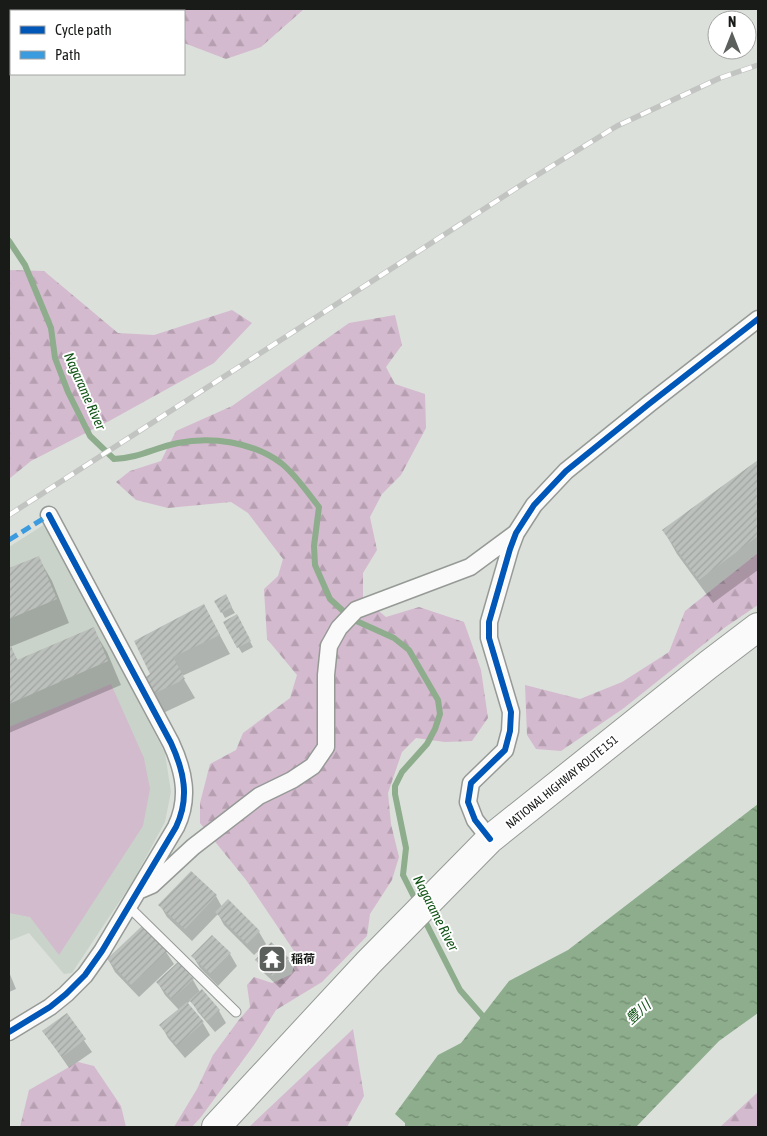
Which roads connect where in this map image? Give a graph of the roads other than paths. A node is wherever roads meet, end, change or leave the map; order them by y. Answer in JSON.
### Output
{"nodes":[{"id":1,"x":758,"y":319,"type":"edge"},
{"id":2,"x":49,"y":514,"type":"dead end"},
{"id":3,"x":516,"y":533,"type":"junction"},
{"id":4,"x":758,"y":627,"type":"edge"},
{"id":5,"x":490,"y":839,"type":"junction"},
{"id":6,"x":138,"y":890,"type":"junction"},
{"id":7,"x":129,"y":907,"type":"junction"},
{"id":8,"x":236,"y":1012,"type":"dead end"},
{"id":9,"x":9,"y":1032,"type":"edge"},
{"id":10,"x":216,"y":1127,"type":"edge"}],
"edges":[{"from":1,"to":3,"type":"street"},
{"from":2,"to":6,"type":"street"},
{"from":3,"to":5,"type":"street"},
{"from":3,"to":6,"type":"street"},
{"from":4,"to":5,"type":"highway","name":"NATIONAL HIGHWAY ROUTE 151"},
{"from":5,"to":10,"type":"highway","name":"NATIONAL HIGHWAY ROUTE 151"},
{"from":6,"to":7,"type":"street"},
{"from":7,"to":8,"type":"lane"},
{"from":7,"to":9,"type":"street"}]}
